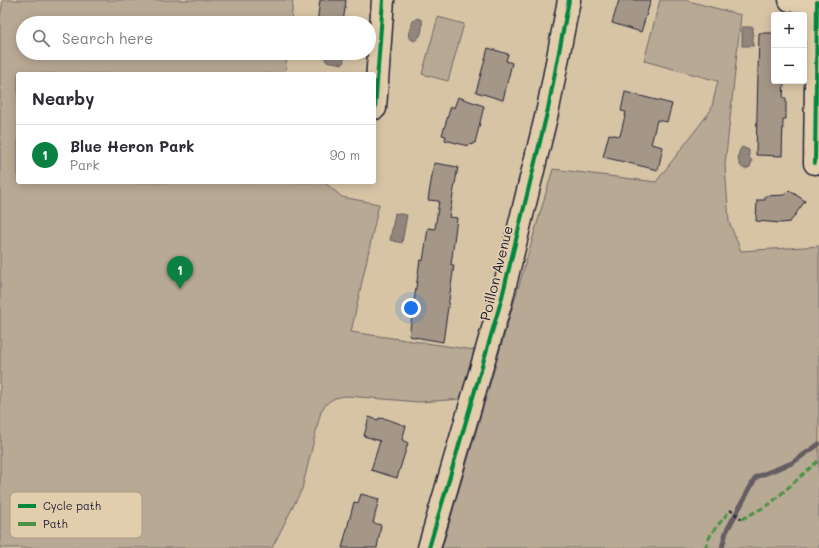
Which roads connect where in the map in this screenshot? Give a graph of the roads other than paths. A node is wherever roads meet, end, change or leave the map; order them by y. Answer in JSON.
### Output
{"nodes":[{"id":1,"x":383,"y":0,"type":"edge"},
{"id":2,"x":569,"y":0,"type":"edge"},
{"id":3,"x":790,"y":0,"type":"edge"},
{"id":4,"x":818,"y":3,"type":"edge"},
{"id":5,"x":376,"y":84,"type":"edge"},
{"id":6,"x":816,"y":163,"type":"dead end"},
{"id":7,"x":429,"y":548,"type":"edge"}],
"edges":[{"from":1,"to":5,"type":"street"},
{"from":2,"to":7,"type":"street","name":"Poillon Avenue"},
{"from":3,"to":4,"type":"street"},
{"from":4,"to":6,"type":"street"}]}
